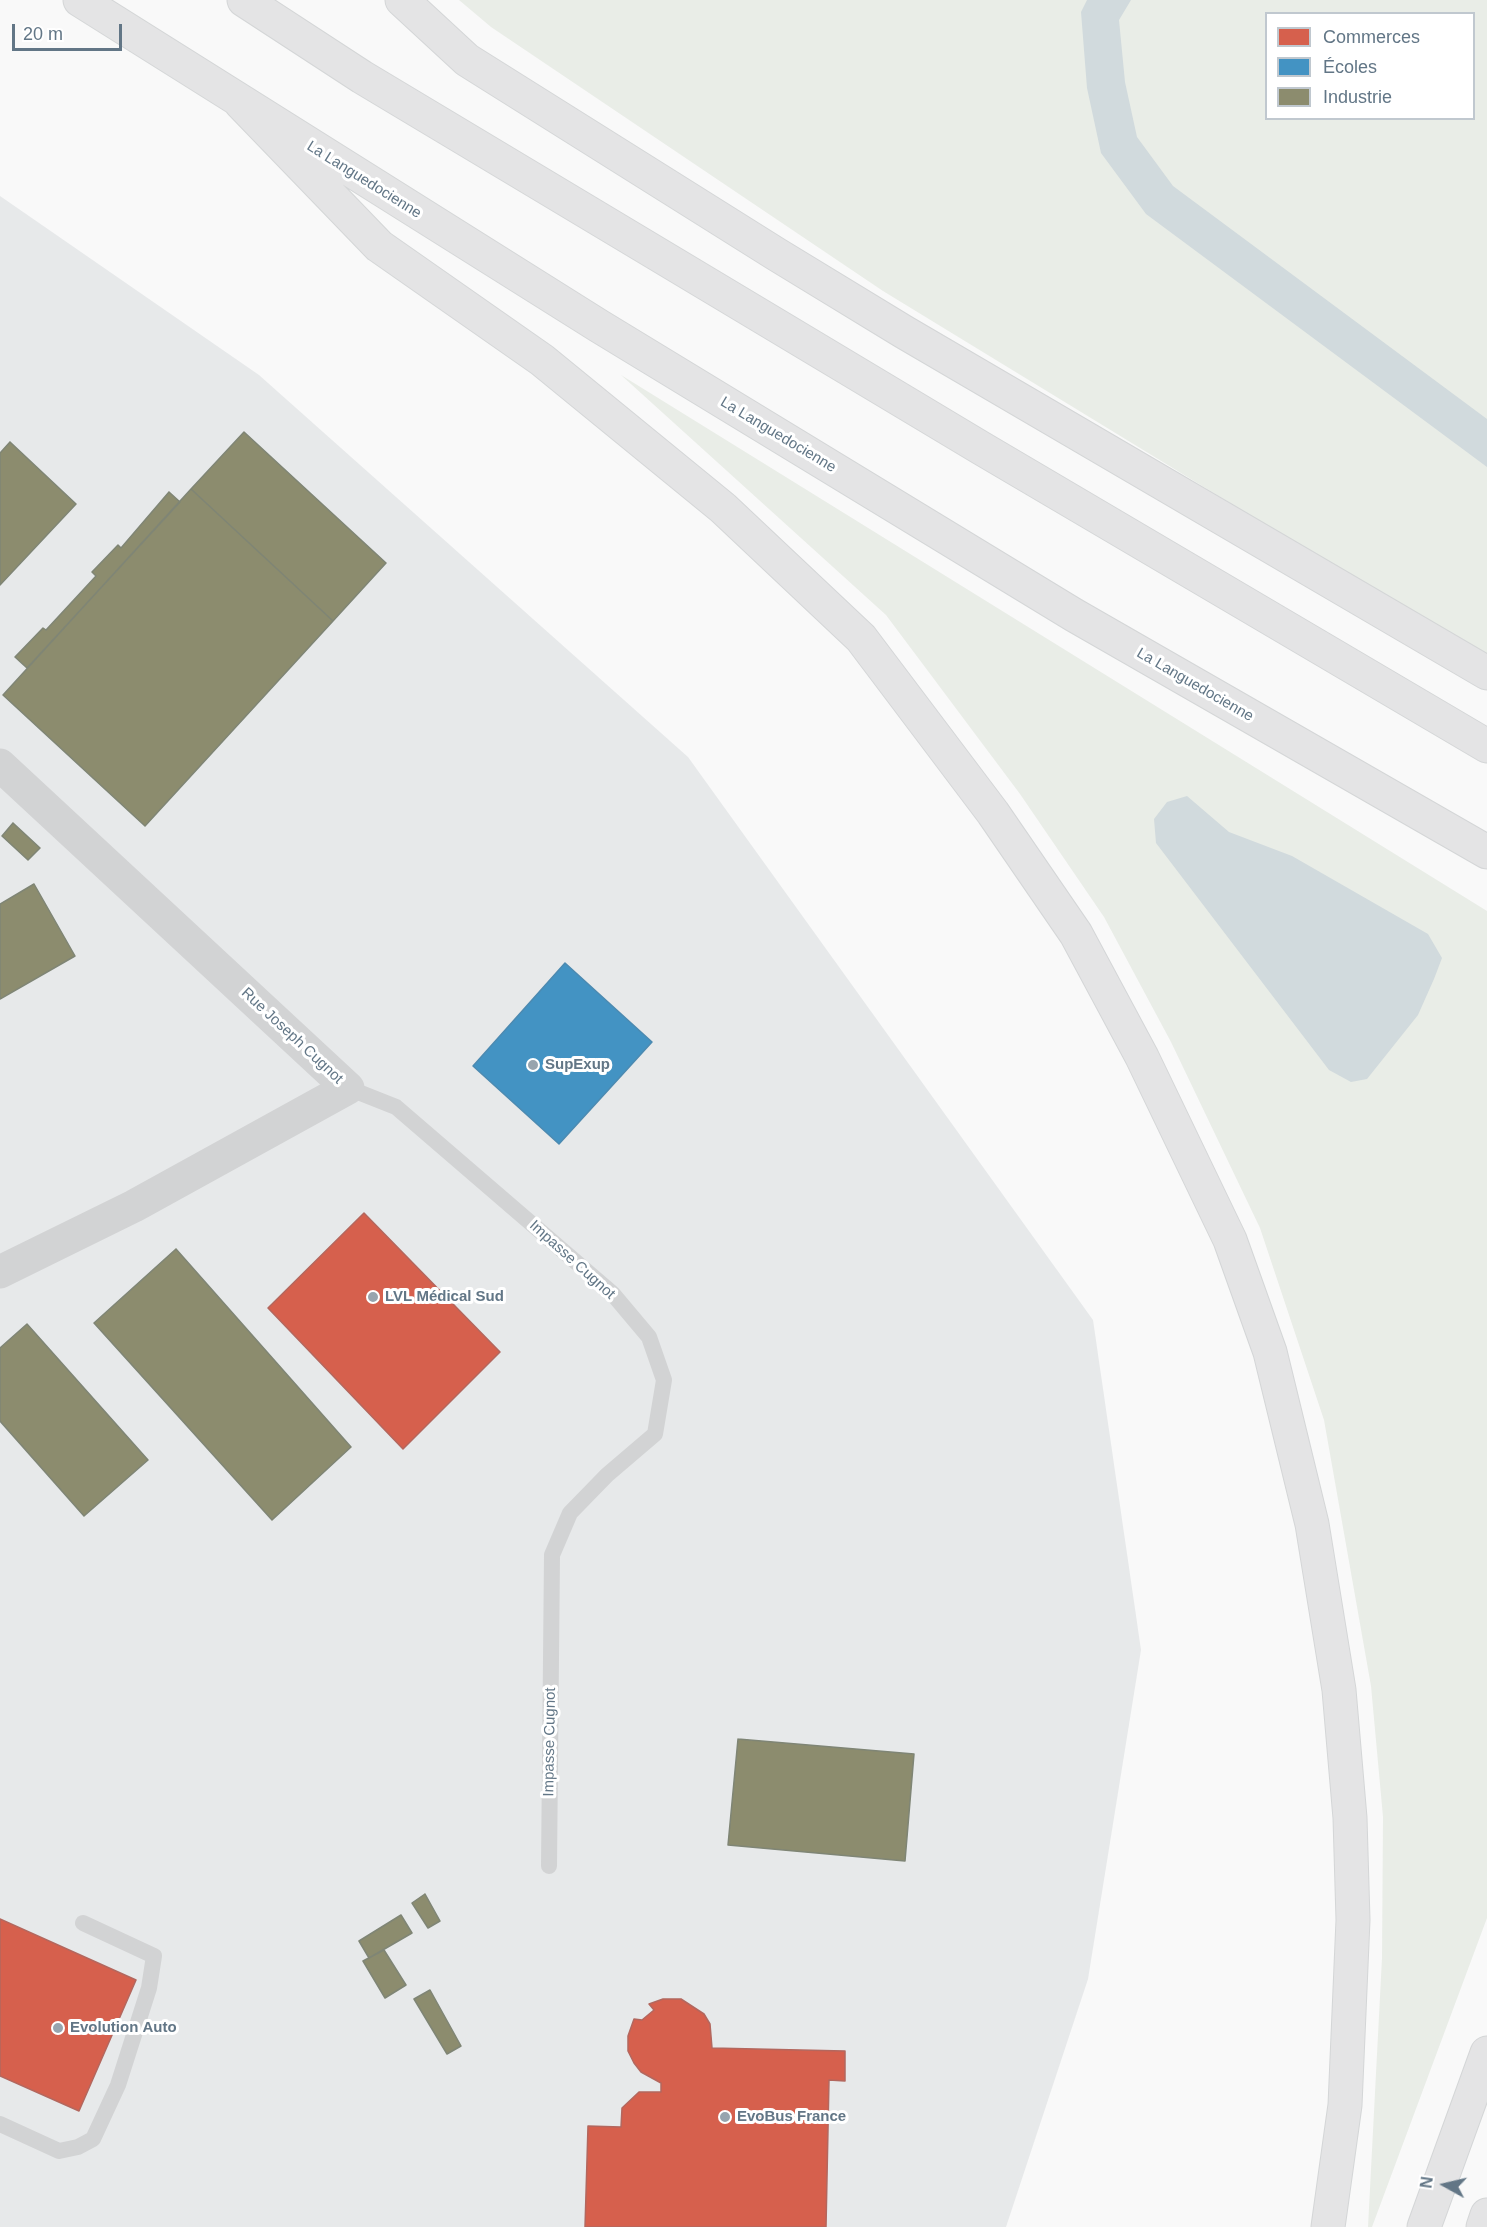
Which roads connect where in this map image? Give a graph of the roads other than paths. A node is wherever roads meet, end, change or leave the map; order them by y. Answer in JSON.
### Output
{"nodes":[{"id":1,"x":80,"y":0,"type":"edge"},
{"id":2,"x":244,"y":0,"type":"edge"},
{"id":3,"x":402,"y":0,"type":"edge"},
{"id":4,"x":241,"y":103,"type":"junction"},
{"id":5,"x":1487,"y":673,"type":"edge"},
{"id":6,"x":1487,"y":746,"type":"edge"},
{"id":7,"x":0,"y":765,"type":"edge"},
{"id":8,"x":1487,"y":852,"type":"edge"},
{"id":9,"x":348,"y":1088,"type":"junction"},
{"id":10,"x":0,"y":1272,"type":"edge"},
{"id":11,"x":549,"y":1866,"type":"dead end"},
{"id":12,"x":83,"y":1923,"type":"dead end"},
{"id":13,"x":1487,"y":2053,"type":"edge"},
{"id":14,"x":0,"y":2124,"type":"edge"},
{"id":15,"x":1487,"y":2215,"type":"edge"},
{"id":16,"x":1328,"y":2227,"type":"edge"},
{"id":17,"x":1424,"y":2227,"type":"edge"},
{"id":18,"x":1483,"y":2227,"type":"edge"}],
"edges":[{"from":1,"to":4,"type":"highway","name":"La Languedocienne"},
{"from":2,"to":6,"type":"highway"},
{"from":3,"to":5,"type":"highway"},
{"from":4,"to":8,"type":"highway","name":"La Languedocienne"},
{"from":4,"to":16,"type":"highway"},
{"from":7,"to":9,"type":"street","name":"Rue Joseph Cugnot"},
{"from":9,"to":10,"type":"street","name":"Rue Joseph Cugnot"},
{"from":9,"to":11,"type":"lane","name":"Impasse Cugnot"},
{"from":12,"to":14,"type":"lane"},
{"from":13,"to":17,"type":"highway"},
{"from":15,"to":18,"type":"highway"}]}
